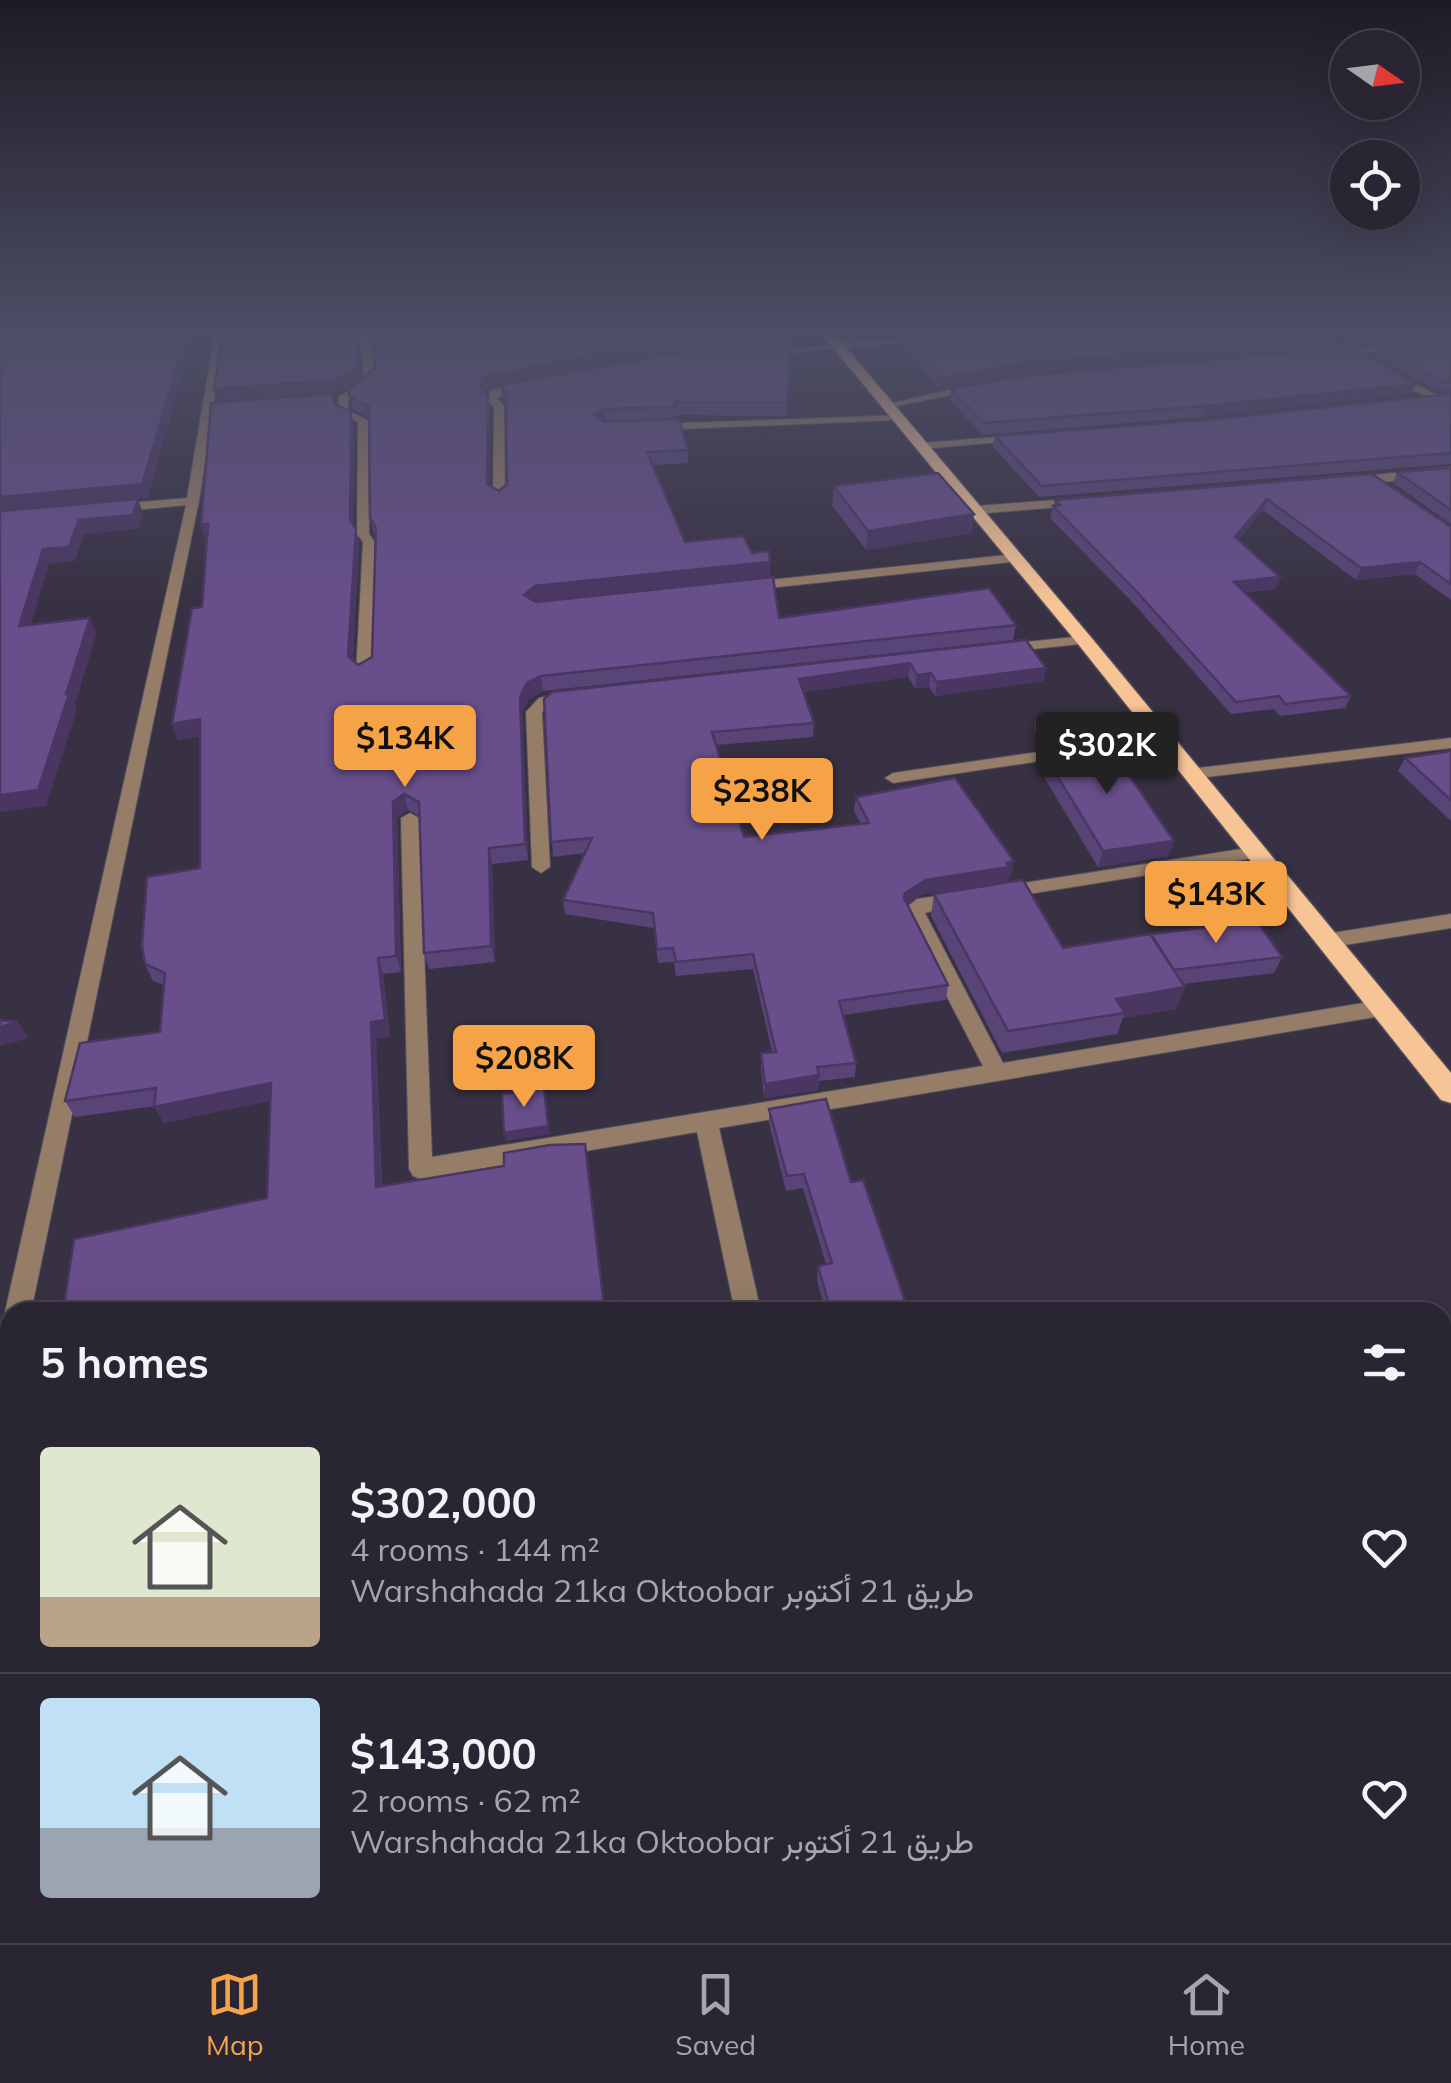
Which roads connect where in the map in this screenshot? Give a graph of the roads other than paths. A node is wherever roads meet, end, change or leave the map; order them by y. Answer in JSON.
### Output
{"nodes":[{"id":1,"x":204,"y":423,"type":"edge"},
{"id":2,"x":363,"y":423,"type":"edge"},
{"id":3,"x":498,"y":423,"type":"edge"},
{"id":4,"x":722,"y":423,"type":"edge"},
{"id":5,"x":903,"y":423,"type":"edge"},
{"id":6,"x":644,"y":428,"type":"edge"},
{"id":7,"x":1034,"y":437,"type":"edge"},
{"id":8,"x":922,"y":446,"type":"junction"},
{"id":9,"x":1451,"y":471,"type":"edge"},
{"id":10,"x":1373,"y":479,"type":"junction"},
{"id":11,"x":1334,"y":482,"type":"edge"},
{"id":12,"x":1390,"y":492,"type":"edge"},
{"id":13,"x":499,"y":498,"type":"edge"},
{"id":14,"x":194,"y":501,"type":"junction"},
{"id":15,"x":1096,"y":501,"type":"edge"},
{"id":16,"x":97,"y":510,"type":"edge"},
{"id":17,"x":977,"y":510,"type":"junction"},
{"id":18,"x":1016,"y":558,"type":"junction"},
{"id":19,"x":729,"y":589,"type":"edge"},
{"id":20,"x":1084,"y":640,"type":"junction"},
{"id":21,"x":988,"y":650,"type":"edge"},
{"id":22,"x":364,"y":672,"type":"edge"},
{"id":23,"x":586,"y":694,"type":"edge"},
{"id":24,"x":1162,"y":739,"type":"junction"},
{"id":25,"x":1451,"y":743,"type":"edge"},
{"id":26,"x":1190,"y":774,"type":"junction"},
{"id":27,"x":893,"y":778,"type":"dead end"},
{"id":28,"x":410,"y":818,"type":"edge"},
{"id":29,"x":1254,"y":853,"type":"junction"},
{"id":30,"x":541,"y":867,"type":"dead end"},
{"id":31,"x":1451,"y":921,"type":"edge"},
{"id":32,"x":1326,"y":941,"type":"junction"},
{"id":33,"x":1381,"y":1008,"type":"junction"},
{"id":34,"x":997,"y":1072,"type":"junction"},
{"id":35,"x":1451,"y":1092,"type":"edge"},
{"id":36,"x":706,"y":1119,"type":"junction"},
{"id":37,"x":20,"y":1302,"type":"edge"},
{"id":38,"x":746,"y":1302,"type":"edge"}],
"edges":[{"from":1,"to":14,"type":"street"},
{"from":2,"to":22,"type":"street"},
{"from":3,"to":13,"type":"street"},
{"from":4,"to":6,"type":"street"},
{"from":5,"to":8,"type":"main road"},
{"from":7,"to":8,"type":"street"},
{"from":8,"to":17,"type":"main road"},
{"from":9,"to":10,"type":"street"},
{"from":10,"to":11,"type":"street"},
{"from":10,"to":12,"type":"street"},
{"from":14,"to":16,"type":"street"},
{"from":14,"to":37,"type":"street"},
{"from":15,"to":17,"type":"street"},
{"from":17,"to":18,"type":"main road"},
{"from":18,"to":19,"type":"street"},
{"from":18,"to":20,"type":"main road"},
{"from":20,"to":21,"type":"street"},
{"from":20,"to":24,"type":"main road"},
{"from":23,"to":30,"type":"street"},
{"from":24,"to":26,"type":"main road"},
{"from":24,"to":27,"type":"street"},
{"from":25,"to":26,"type":"street"},
{"from":26,"to":29,"type":"main road"},
{"from":28,"to":36,"type":"street"},
{"from":29,"to":32,"type":"main road"},
{"from":29,"to":34,"type":"street"},
{"from":31,"to":32,"type":"street"},
{"from":32,"to":33,"type":"main road"},
{"from":33,"to":34,"type":"street"},
{"from":33,"to":35,"type":"main road"},
{"from":34,"to":36,"type":"street"},
{"from":36,"to":38,"type":"street"}]}
